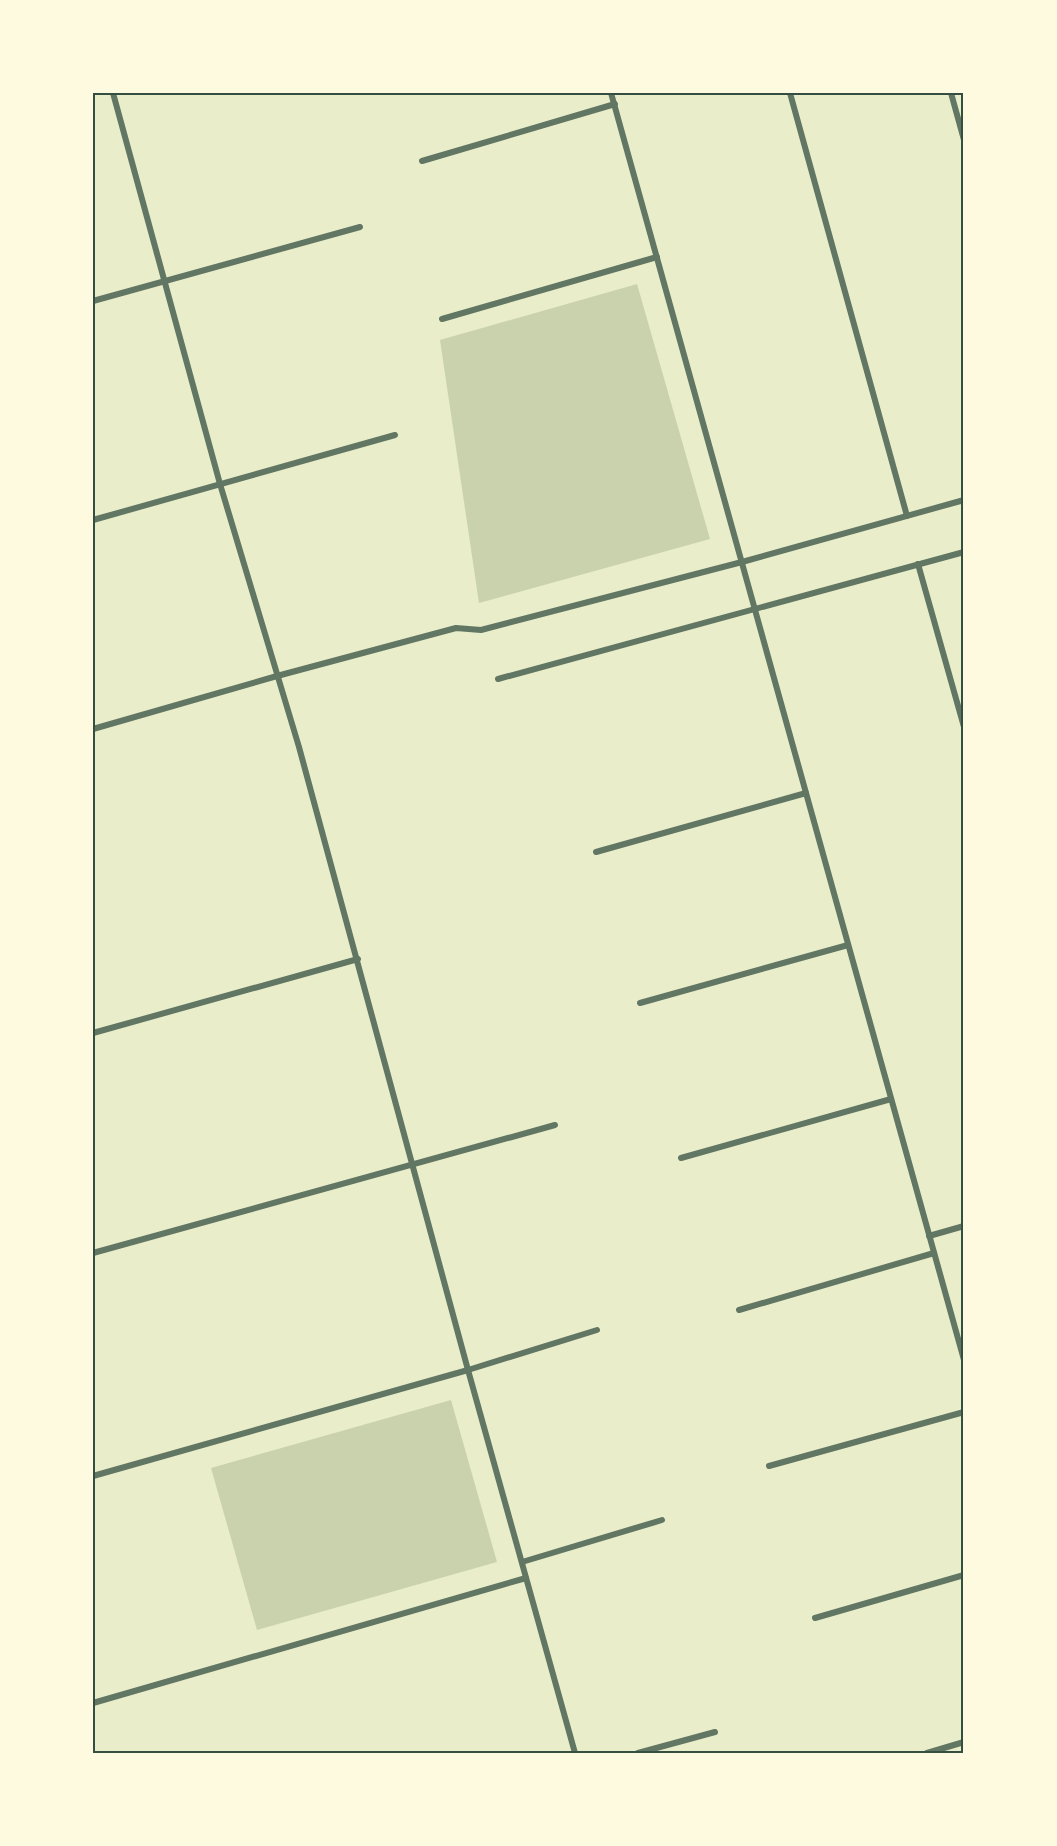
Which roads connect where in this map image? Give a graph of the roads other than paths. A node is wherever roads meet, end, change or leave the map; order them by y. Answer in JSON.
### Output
{"nodes":[{"id":1,"x":113,"y":93,"type":"edge"},
{"id":2,"x":611,"y":93,"type":"edge"},
{"id":3,"x":790,"y":93,"type":"edge"},
{"id":4,"x":951,"y":93,"type":"edge"},
{"id":5,"x":615,"y":104,"type":"junction"},
{"id":6,"x":964,"y":140,"type":"edge"},
{"id":7,"x":422,"y":160,"type":"dead end"},
{"id":8,"x":360,"y":227,"type":"dead end"},
{"id":9,"x":657,"y":257,"type":"junction"},
{"id":10,"x":165,"y":281,"type":"junction"},
{"id":11,"x":93,"y":301,"type":"edge"},
{"id":12,"x":442,"y":319,"type":"dead end"},
{"id":13,"x":395,"y":435,"type":"dead end"},
{"id":14,"x":220,"y":484,"type":"junction"},
{"id":15,"x":964,"y":500,"type":"edge"},
{"id":16,"x":907,"y":516,"type":"junction"},
{"id":17,"x":93,"y":520,"type":"edge"},
{"id":18,"x":964,"y":552,"type":"edge"},
{"id":19,"x":742,"y":562,"type":"junction"},
{"id":20,"x":918,"y":564,"type":"junction"},
{"id":21,"x":755,"y":609,"type":"junction"},
{"id":22,"x":277,"y":676,"type":"junction"},
{"id":23,"x":498,"y":679,"type":"dead end"},
{"id":24,"x":964,"y":727,"type":"edge"},
{"id":25,"x":93,"y":729,"type":"edge"},
{"id":26,"x":806,"y":793,"type":"junction"},
{"id":27,"x":596,"y":852,"type":"dead end"},
{"id":28,"x":848,"y":945,"type":"junction"},
{"id":29,"x":358,"y":959,"type":"junction"},
{"id":30,"x":640,"y":1003,"type":"dead end"},
{"id":31,"x":93,"y":1033,"type":"edge"},
{"id":32,"x":891,"y":1100,"type":"junction"},
{"id":33,"x":555,"y":1125,"type":"dead end"},
{"id":34,"x":681,"y":1158,"type":"dead end"},
{"id":35,"x":413,"y":1164,"type":"junction"},
{"id":36,"x":964,"y":1226,"type":"edge"},
{"id":37,"x":929,"y":1236,"type":"junction"},
{"id":38,"x":93,"y":1253,"type":"edge"},
{"id":39,"x":934,"y":1253,"type":"junction"},
{"id":40,"x":739,"y":1310,"type":"dead end"},
{"id":41,"x":597,"y":1330,"type":"dead end"},
{"id":42,"x":964,"y":1360,"type":"edge"},
{"id":43,"x":468,"y":1370,"type":"junction"},
{"id":44,"x":964,"y":1412,"type":"edge"},
{"id":45,"x":769,"y":1466,"type":"dead end"},
{"id":46,"x":93,"y":1476,"type":"edge"},
{"id":47,"x":662,"y":1520,"type":"dead end"},
{"id":48,"x":522,"y":1562,"type":"junction"},
{"id":49,"x":964,"y":1575,"type":"edge"},
{"id":50,"x":526,"y":1578,"type":"junction"},
{"id":51,"x":815,"y":1618,"type":"dead end"},
{"id":52,"x":93,"y":1703,"type":"edge"},
{"id":53,"x":715,"y":1732,"type":"dead end"},
{"id":54,"x":964,"y":1742,"type":"edge"},
{"id":55,"x":575,"y":1753,"type":"edge"},
{"id":56,"x":638,"y":1753,"type":"edge"},
{"id":57,"x":927,"y":1753,"type":"edge"}],
"edges":[{"from":1,"to":10,"type":"street"},
{"from":2,"to":5,"type":"street"},
{"from":3,"to":16,"type":"street"},
{"from":4,"to":6,"type":"street"},
{"from":5,"to":7,"type":"street"},
{"from":5,"to":9,"type":"street"},
{"from":8,"to":10,"type":"street"},
{"from":9,"to":12,"type":"street"},
{"from":9,"to":19,"type":"street"},
{"from":10,"to":11,"type":"street"},
{"from":10,"to":14,"type":"street"},
{"from":13,"to":14,"type":"street"},
{"from":14,"to":17,"type":"street"},
{"from":14,"to":22,"type":"street"},
{"from":15,"to":16,"type":"street"},
{"from":16,"to":19,"type":"street"},
{"from":18,"to":20,"type":"street"},
{"from":19,"to":21,"type":"street"},
{"from":19,"to":22,"type":"street"},
{"from":20,"to":21,"type":"street"},
{"from":20,"to":24,"type":"street"},
{"from":21,"to":23,"type":"street"},
{"from":21,"to":26,"type":"street"},
{"from":22,"to":25,"type":"street"},
{"from":22,"to":29,"type":"street"},
{"from":26,"to":27,"type":"street"},
{"from":26,"to":28,"type":"street"},
{"from":28,"to":30,"type":"street"},
{"from":28,"to":32,"type":"street"},
{"from":29,"to":31,"type":"street"},
{"from":29,"to":35,"type":"street"},
{"from":32,"to":34,"type":"street"},
{"from":32,"to":37,"type":"street"},
{"from":33,"to":35,"type":"street"},
{"from":35,"to":38,"type":"street"},
{"from":35,"to":43,"type":"street"},
{"from":36,"to":37,"type":"street"},
{"from":37,"to":39,"type":"street"},
{"from":39,"to":40,"type":"street"},
{"from":39,"to":42,"type":"street"},
{"from":41,"to":43,"type":"street"},
{"from":43,"to":46,"type":"street"},
{"from":43,"to":48,"type":"street"},
{"from":44,"to":45,"type":"street"},
{"from":47,"to":48,"type":"street"},
{"from":48,"to":50,"type":"street"},
{"from":49,"to":51,"type":"street"},
{"from":50,"to":52,"type":"street"},
{"from":50,"to":55,"type":"street"},
{"from":53,"to":56,"type":"street"},
{"from":54,"to":57,"type":"street"}]}
